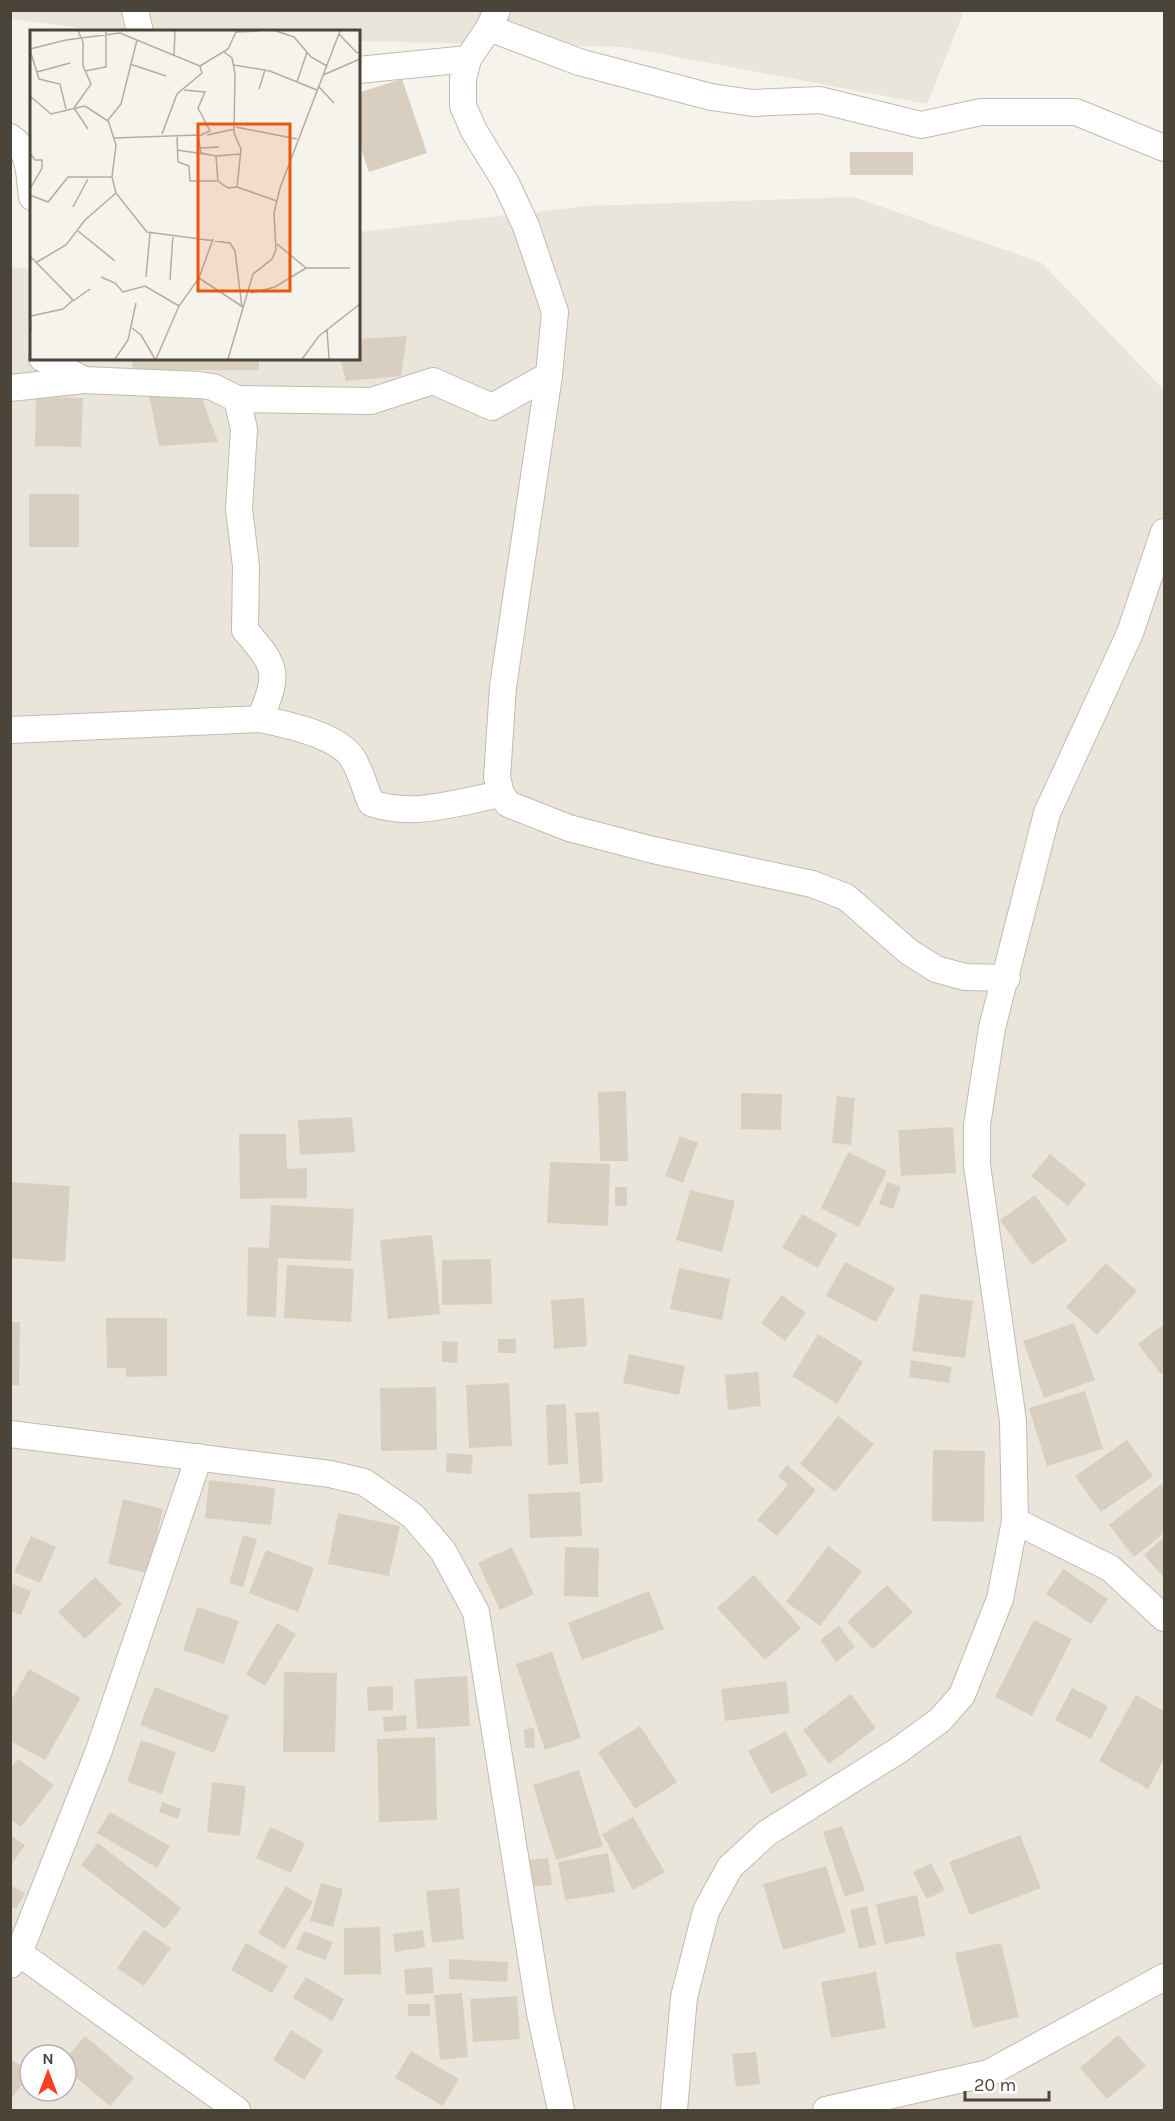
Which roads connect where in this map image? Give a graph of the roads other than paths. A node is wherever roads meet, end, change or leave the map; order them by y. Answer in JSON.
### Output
{"nodes":[{"id":1,"x":135,"y":10,"type":"edge"},
{"id":2,"x":493,"y":19,"type":"edge"},
{"id":3,"x":140,"y":30,"type":"edge"},
{"id":4,"x":468,"y":58,"type":"junction"},
{"id":5,"x":360,"y":70,"type":"edge"},
{"id":6,"x":21,"y":142,"type":"edge"},
{"id":7,"x":1164,"y":148,"type":"edge"},
{"id":8,"x":30,"y":181,"type":"edge"},
{"id":9,"x":46,"y":360,"type":"edge"},
{"id":10,"x":549,"y":375,"type":"junction"},
{"id":11,"x":84,"y":380,"type":"junction"},
{"id":12,"x":10,"y":388,"type":"edge"},
{"id":13,"x":237,"y":399,"type":"junction"},
{"id":14,"x":1164,"y":532,"type":"edge"},
{"id":15,"x":260,"y":719,"type":"junction"},
{"id":16,"x":10,"y":730,"type":"edge"},
{"id":17,"x":501,"y":794,"type":"junction"},
{"id":18,"x":1007,"y":978,"type":"junction"},
{"id":19,"x":10,"y":1434,"type":"edge"},
{"id":20,"x":199,"y":1457,"type":"junction"},
{"id":21,"x":1015,"y":1521,"type":"junction"},
{"id":22,"x":1164,"y":1618,"type":"edge"},
{"id":23,"x":15,"y":1959,"type":"edge"},
{"id":24,"x":1164,"y":1977,"type":"edge"},
{"id":25,"x":237,"y":2110,"type":"edge"},
{"id":26,"x":561,"y":2110,"type":"edge"},
{"id":27,"x":674,"y":2110,"type":"edge"},
{"id":28,"x":826,"y":2110,"type":"edge"}],
"edges":[{"from":1,"to":3,"type":"street"},
{"from":2,"to":4,"type":"street"},
{"from":2,"to":7,"type":"street"},
{"from":4,"to":5,"type":"street"},
{"from":4,"to":10,"type":"street"},
{"from":6,"to":8,"type":"street"},
{"from":9,"to":11,"type":"street"},
{"from":10,"to":13,"type":"street"},
{"from":10,"to":17,"type":"street"},
{"from":11,"to":12,"type":"street"},
{"from":11,"to":13,"type":"street"},
{"from":13,"to":15,"type":"street"},
{"from":14,"to":18,"type":"street"},
{"from":15,"to":16,"type":"street"},
{"from":15,"to":17,"type":"street"},
{"from":17,"to":18,"type":"street"},
{"from":18,"to":21,"type":"street"},
{"from":19,"to":20,"type":"street"},
{"from":20,"to":23,"type":"street"},
{"from":20,"to":26,"type":"street"},
{"from":21,"to":22,"type":"street"},
{"from":21,"to":27,"type":"street"},
{"from":23,"to":25,"type":"street"},
{"from":24,"to":28,"type":"street"}]}
